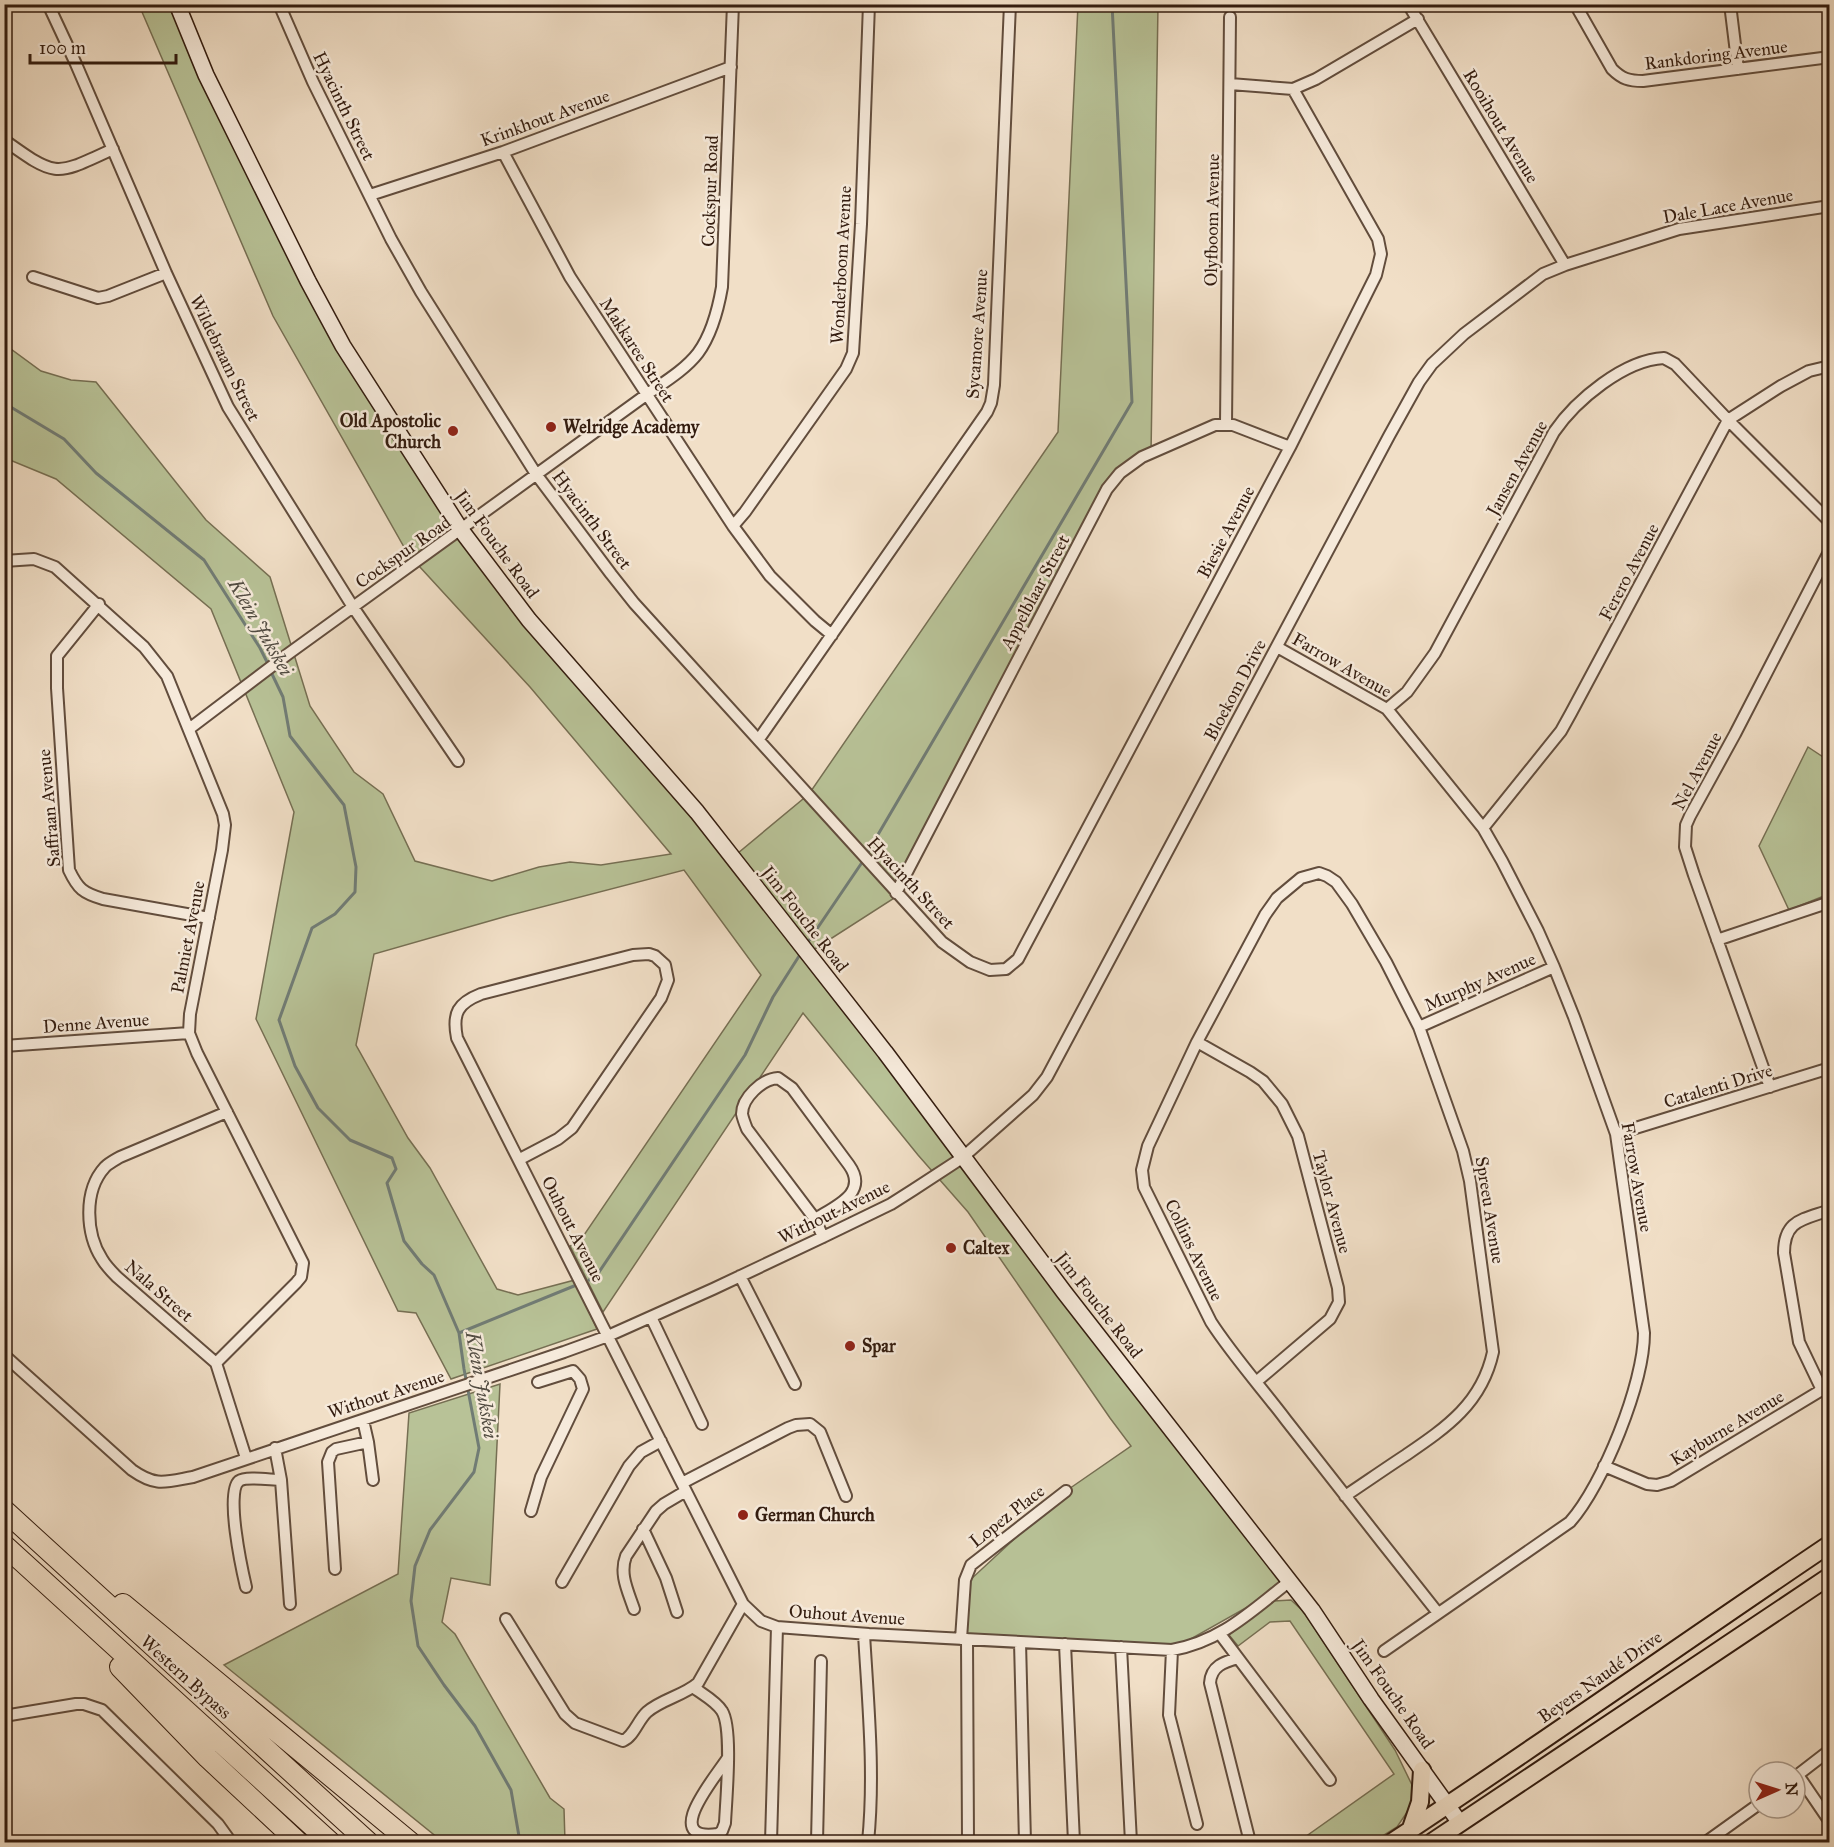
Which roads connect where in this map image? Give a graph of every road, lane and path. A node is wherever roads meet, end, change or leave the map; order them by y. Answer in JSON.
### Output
{"nodes":[{"id":1,"x":48,"y":4,"type":"edge"},
{"id":2,"x":177,"y":4,"type":"edge"},
{"id":3,"x":279,"y":4,"type":"edge"},
{"id":4,"x":734,"y":4,"type":"edge"},
{"id":5,"x":869,"y":4,"type":"edge"},
{"id":6,"x":1010,"y":4,"type":"edge"},
{"id":7,"x":1408,"y":4,"type":"edge"},
{"id":8,"x":1575,"y":4,"type":"edge"},
{"id":9,"x":1730,"y":4,"type":"edge"},
{"id":10,"x":1230,"y":17,"type":"dead end"},
{"id":11,"x":1418,"y":19,"type":"junction"},
{"id":12,"x":1830,"y":57,"type":"edge"},
{"id":13,"x":731,"y":67,"type":"junction"},
{"id":14,"x":1738,"y":69,"type":"junction"},
{"id":15,"x":1230,"y":84,"type":"junction"},
{"id":16,"x":1293,"y":89,"type":"junction"},
{"id":17,"x":4,"y":140,"type":"edge"},
{"id":18,"x":113,"y":149,"type":"junction"},
{"id":19,"x":503,"y":152,"type":"junction"},
{"id":20,"x":370,"y":195,"type":"junction"},
{"id":21,"x":1830,"y":206,"type":"edge"},
{"id":22,"x":1565,"y":265,"type":"junction"},
{"id":23,"x":166,"y":273,"type":"junction"},
{"id":24,"x":33,"y":277,"type":"dead end"},
{"id":25,"x":1830,"y":366,"type":"edge"},
{"id":26,"x":646,"y":395,"type":"junction"},
{"id":27,"x":1728,"y":420,"type":"junction"},
{"id":28,"x":1226,"y":424,"type":"junction"},
{"id":29,"x":1290,"y":447,"type":"junction"},
{"id":30,"x":536,"y":474,"type":"junction"},
{"id":31,"x":1830,"y":522,"type":"edge"},
{"id":32,"x":733,"y":526,"type":"junction"},
{"id":33,"x":461,"y":531,"type":"junction"},
{"id":34,"x":1830,"y":550,"type":"edge"},
{"id":35,"x":4,"y":561,"type":"edge"},
{"id":36,"x":99,"y":604,"type":"junction"},
{"id":37,"x":353,"y":607,"type":"junction"},
{"id":38,"x":832,"y":635,"type":"junction"},
{"id":39,"x":1277,"y":647,"type":"junction"},
{"id":40,"x":1387,"y":709,"type":"junction"},
{"id":41,"x":189,"y":729,"type":"junction"},
{"id":42,"x":759,"y":739,"type":"junction"},
{"id":43,"x":458,"y":761,"type":"dead end"},
{"id":44,"x":1483,"y":828,"type":"junction"},
{"id":45,"x":1310,"y":874,"type":"joint"},
{"id":46,"x":896,"y":893,"type":"junction"},
{"id":47,"x":1830,"y":902,"type":"edge"},
{"id":48,"x":209,"y":918,"type":"junction"},
{"id":49,"x":1717,"y":940,"type":"junction"},
{"id":50,"x":1554,"y":967,"type":"junction"},
{"id":51,"x":990,"y":970,"type":"joint"},
{"id":52,"x":1419,"y":1027,"type":"junction"},
{"id":53,"x":189,"y":1033,"type":"junction"},
{"id":54,"x":1197,"y":1042,"type":"junction"},
{"id":55,"x":4,"y":1046,"type":"edge"},
{"id":56,"x":1830,"y":1068,"type":"edge"},
{"id":57,"x":1770,"y":1087,"type":"junction"},
{"id":58,"x":227,"y":1112,"type":"junction"},
{"id":59,"x":1616,"y":1134,"type":"junction"},
{"id":60,"x":962,"y":1158,"type":"junction"},
{"id":61,"x":520,"y":1159,"type":"junction"},
{"id":62,"x":1830,"y":1210,"type":"edge"},
{"id":63,"x":815,"y":1219,"type":"junction"},
{"id":64,"x":823,"y":1237,"type":"junction"},
{"id":65,"x":740,"y":1276,"type":"junction"},
{"id":66,"x":651,"y":1317,"type":"junction"},
{"id":67,"x":608,"y":1336,"type":"junction"},
{"id":68,"x":564,"y":1352,"type":"junction"},
{"id":69,"x":4,"y":1355,"type":"edge"},
{"id":70,"x":216,"y":1363,"type":"junction"},
{"id":71,"x":573,"y":1371,"type":"junction"},
{"id":72,"x":538,"y":1382,"type":"dead end"},
{"id":73,"x":1256,"y":1382,"type":"junction"},
{"id":74,"x":795,"y":1384,"type":"dead end"},
{"id":75,"x":1826,"y":1387,"type":"edge"},
{"id":76,"x":363,"y":1420,"type":"junction"},
{"id":77,"x":702,"y":1424,"type":"dead end"},
{"id":78,"x":661,"y":1441,"type":"junction"},
{"id":79,"x":369,"y":1442,"type":"junction"},
{"id":80,"x":275,"y":1448,"type":"junction"},
{"id":81,"x":246,"y":1458,"type":"junction"},
{"id":82,"x":1604,"y":1466,"type":"junction"},
{"id":83,"x":281,"y":1480,"type":"junction"},
{"id":84,"x":373,"y":1480,"type":"dead end"},
{"id":85,"x":684,"y":1487,"type":"junction"},
{"id":86,"x":1066,"y":1491,"type":"dead end"},
{"id":87,"x":846,"y":1496,"type":"dead end"},
{"id":88,"x":1345,"y":1496,"type":"junction"},
{"id":89,"x":4,"y":1510,"type":"edge"},
{"id":90,"x":531,"y":1511,"type":"dead end"},
{"id":91,"x":643,"y":1529,"type":"junction"},
{"id":92,"x":1830,"y":1544,"type":"edge"},
{"id":93,"x":4,"y":1545,"type":"edge"},
{"id":94,"x":65,"y":1567,"type":"junction"},
{"id":95,"x":335,"y":1569,"type":"dead end"},
{"id":96,"x":1830,"y":1576,"type":"edge"},
{"id":97,"x":40,"y":1577,"type":"junction"},
{"id":98,"x":1290,"y":1581,"type":"junction"},
{"id":99,"x":562,"y":1582,"type":"dead end"},
{"id":100,"x":246,"y":1587,"type":"dead end"},
{"id":101,"x":290,"y":1604,"type":"dead end"},
{"id":102,"x":743,"y":1604,"type":"junction"},
{"id":103,"x":634,"y":1609,"type":"dead end"},
{"id":104,"x":677,"y":1612,"type":"dead end"},
{"id":105,"x":1438,"y":1613,"type":"junction"},
{"id":106,"x":506,"y":1619,"type":"dead end"},
{"id":107,"x":777,"y":1627,"type":"junction"},
{"id":108,"x":864,"y":1634,"type":"junction"},
{"id":109,"x":1220,"y":1634,"type":"junction"},
{"id":110,"x":964,"y":1639,"type":"junction"},
{"id":111,"x":1020,"y":1642,"type":"junction"},
{"id":112,"x":1065,"y":1644,"type":"junction"},
{"id":113,"x":1121,"y":1647,"type":"junction"},
{"id":114,"x":1172,"y":1650,"type":"junction"},
{"id":115,"x":1384,"y":1651,"type":"dead end"},
{"id":116,"x":1238,"y":1658,"type":"junction"},
{"id":117,"x":821,"y":1660,"type":"dead end"},
{"id":118,"x":693,"y":1687,"type":"junction"},
{"id":119,"x":4,"y":1716,"type":"edge"},
{"id":120,"x":1830,"y":1750,"type":"edge"},
{"id":121,"x":727,"y":1759,"type":"junction"},
{"id":122,"x":1807,"y":1768,"type":"edge"},
{"id":123,"x":1422,"y":1770,"type":"junction"},
{"id":124,"x":1330,"y":1780,"type":"dead end"},
{"id":125,"x":1807,"y":1791,"type":"edge"},
{"id":126,"x":1448,"y":1807,"type":"junction"},
{"id":127,"x":1747,"y":1813,"type":"edge"},
{"id":128,"x":1830,"y":1822,"type":"edge"},
{"id":129,"x":1197,"y":1824,"type":"dead end"},
{"id":130,"x":1460,"y":1824,"type":"junction"},
{"id":131,"x":1410,"y":1831,"type":"junction"},
{"id":132,"x":1249,"y":1838,"type":"dead end"},
{"id":133,"x":231,"y":1842,"type":"edge"},
{"id":134,"x":298,"y":1842,"type":"edge"},
{"id":135,"x":330,"y":1842,"type":"edge"},
{"id":136,"x":368,"y":1842,"type":"edge"},
{"id":137,"x":410,"y":1842,"type":"edge"},
{"id":138,"x":771,"y":1842,"type":"edge"},
{"id":139,"x":817,"y":1842,"type":"edge"},
{"id":140,"x":868,"y":1842,"type":"edge"},
{"id":141,"x":968,"y":1842,"type":"edge"},
{"id":142,"x":1025,"y":1842,"type":"edge"},
{"id":143,"x":1074,"y":1842,"type":"edge"},
{"id":144,"x":1131,"y":1842,"type":"edge"},
{"id":145,"x":1392,"y":1842,"type":"edge"},
{"id":146,"x":1432,"y":1842,"type":"edge"},
{"id":147,"x":1706,"y":1842,"type":"edge"}],
"edges":[{"from":1,"to":18,"type":"street","name":"Wildebraam Street"},
{"from":2,"to":33,"type":"street","name":"Jim Fouche Road"},
{"from":3,"to":20,"type":"street","name":"Hyacinth Street"},
{"from":4,"to":13,"type":"street","name":"Cockspur Road"},
{"from":5,"to":32,"type":"street","name":"Wonderboom Avenue"},
{"from":6,"to":38,"type":"street","name":"Sycamore Avenue"},
{"from":7,"to":11,"type":"street","name":"Rooihout Avenue"},
{"from":8,"to":14,"type":"street","name":"Rankdoring Avenue"},
{"from":9,"to":14,"type":"street"},
{"from":10,"to":15,"type":"street","name":"Olyfboom Avenue"},
{"from":11,"to":16,"type":"street"},
{"from":11,"to":22,"type":"street","name":"Rooihout Avenue"},
{"from":12,"to":14,"type":"street","name":"Rankdoring Avenue"},
{"from":13,"to":19,"type":"street","name":"Krinkhout Avenue"},
{"from":13,"to":26,"type":"street","name":"Cockspur Road"},
{"from":15,"to":16,"type":"street"},
{"from":15,"to":28,"type":"street","name":"Olyfboom Avenue"},
{"from":16,"to":29,"type":"street","name":"Biesie Avenue"},
{"from":17,"to":18,"type":"street"},
{"from":18,"to":23,"type":"street","name":"Wildebraam Street"},
{"from":19,"to":20,"type":"street","name":"Krinkhout Avenue"},
{"from":19,"to":26,"type":"street","name":"Makkaree Street"},
{"from":20,"to":30,"type":"street","name":"Hyacinth Street"},
{"from":21,"to":22,"type":"street","name":"Dale Lace Avenue"},
{"from":22,"to":39,"type":"street","name":"Bloekom Drive"},
{"from":23,"to":24,"type":"street"},
{"from":23,"to":37,"type":"street","name":"Wildebraam Street"},
{"from":25,"to":27,"type":"street"},
{"from":26,"to":30,"type":"street","name":"Cockspur Road"},
{"from":26,"to":32,"type":"street","name":"Makkaree Street"},
{"from":27,"to":31,"type":"street","name":"Jansen Avenue"},
{"from":27,"to":40,"type":"street","name":"Jansen Avenue"},
{"from":27,"to":44,"type":"street","name":"Ferero Avenue"},
{"from":28,"to":29,"type":"street"},
{"from":28,"to":46,"type":"street","name":"Appelblaar Street"},
{"from":29,"to":51,"type":"street","name":"Biesie Avenue"},
{"from":30,"to":33,"type":"street","name":"Cockspur Road"},
{"from":30,"to":42,"type":"street","name":"Hyacinth Street"},
{"from":32,"to":38,"type":"street","name":"Makkaree Street"},
{"from":33,"to":37,"type":"street","name":"Cockspur Road"},
{"from":33,"to":60,"type":"street","name":"Jim Fouche Road"},
{"from":34,"to":49,"type":"street","name":"Nel Avenue"},
{"from":35,"to":36,"type":"street","name":"Palmiet Avenue"},
{"from":36,"to":41,"type":"street","name":"Palmiet Avenue"},
{"from":36,"to":48,"type":"street","name":"Saffraan Avenue"},
{"from":37,"to":41,"type":"street","name":"Cockspur Road"},
{"from":37,"to":43,"type":"street","name":"Wildebraam Street"},
{"from":38,"to":42,"type":"street","name":"Sycamore Avenue"},
{"from":39,"to":40,"type":"street","name":"Farrow Avenue"},
{"from":39,"to":60,"type":"street","name":"Bloekom Drive"},
{"from":40,"to":44,"type":"street","name":"Farrow Avenue"},
{"from":41,"to":48,"type":"street","name":"Palmiet Avenue"},
{"from":42,"to":46,"type":"street","name":"Hyacinth Street"},
{"from":44,"to":50,"type":"street","name":"Farrow Avenue"},
{"from":45,"to":52,"type":"street","name":"Spreeu Avenue"},
{"from":45,"to":54,"type":"street","name":"Collins Avenue"},
{"from":46,"to":51,"type":"street","name":"Hyacinth Street"},
{"from":47,"to":49,"type":"street"},
{"from":48,"to":53,"type":"street","name":"Palmiet Avenue"},
{"from":49,"to":57,"type":"street","name":"Nel Avenue"},
{"from":50,"to":52,"type":"street","name":"Murphy Avenue"},
{"from":50,"to":59,"type":"street","name":"Farrow Avenue"},
{"from":52,"to":88,"type":"street","name":"Spreeu Avenue"},
{"from":53,"to":55,"type":"street","name":"Denne Avenue"},
{"from":53,"to":58,"type":"street"},
{"from":54,"to":73,"type":"street","name":"Collins Avenue"},
{"from":54,"to":73,"type":"street","name":"Taylor Avenue"},
{"from":56,"to":57,"type":"street","name":"Catalenti Drive"},
{"from":57,"to":59,"type":"street","name":"Catalenti Drive"},
{"from":58,"to":70,"type":"street"},
{"from":58,"to":70,"type":"street","name":"Nala Street"},
{"from":59,"to":82,"type":"street","name":"Farrow Avenue"},
{"from":60,"to":64,"type":"street","name":"Without Avenue"},
{"from":60,"to":98,"type":"street","name":"Jim Fouche Road"},
{"from":61,"to":61,"type":"street","name":"Ouhout Avenue"},
{"from":61,"to":67,"type":"street","name":"Ouhout Avenue"},
{"from":62,"to":75,"type":"street"},
{"from":63,"to":63,"type":"street"},
{"from":63,"to":64,"type":"street"},
{"from":64,"to":65,"type":"street","name":"Without Avenue"},
{"from":65,"to":66,"type":"street","name":"Without Avenue"},
{"from":65,"to":74,"type":"street"},
{"from":66,"to":67,"type":"street","name":"Without Avenue"},
{"from":66,"to":77,"type":"street"},
{"from":67,"to":68,"type":"street","name":"Without Avenue"},
{"from":67,"to":78,"type":"street","name":"Ouhout Avenue"},
{"from":68,"to":71,"type":"street"},
{"from":68,"to":76,"type":"street","name":"Without Avenue"},
{"from":69,"to":81,"type":"street","name":"Without Avenue"},
{"from":70,"to":81,"type":"street"},
{"from":71,"to":72,"type":"street"},
{"from":71,"to":90,"type":"street"},
{"from":73,"to":88,"type":"street","name":"Collins Avenue"},
{"from":75,"to":82,"type":"street","name":"Kayburne Avenue"},
{"from":76,"to":79,"type":"street"},
{"from":76,"to":80,"type":"street","name":"Without Avenue"},
{"from":78,"to":85,"type":"street","name":"Ouhout Avenue"},
{"from":78,"to":99,"type":"street"},
{"from":79,"to":84,"type":"street"},
{"from":79,"to":95,"type":"street"},
{"from":80,"to":81,"type":"street","name":"Without Avenue"},
{"from":80,"to":83,"type":"street"},
{"from":82,"to":105,"type":"street","name":"Farrow Avenue"},
{"from":83,"to":100,"type":"street"},
{"from":83,"to":101,"type":"street"},
{"from":85,"to":87,"type":"street"},
{"from":85,"to":91,"type":"street"},
{"from":85,"to":102,"type":"street","name":"Ouhout Avenue"},
{"from":86,"to":110,"type":"street","name":"Lopez Place"},
{"from":88,"to":105,"type":"street","name":"Collins Avenue"},
{"from":89,"to":94,"type":"highway","name":"Western Bypass"},
{"from":91,"to":103,"type":"street"},
{"from":91,"to":104,"type":"street"},
{"from":92,"to":126,"type":"main road","name":"Beyers Naudé Drive"},
{"from":93,"to":97,"type":"highway","name":"Western Bypass"},
{"from":94,"to":136,"type":"highway","name":"Western Bypass"},
{"from":94,"to":137,"type":"highway"},
{"from":96,"to":130,"type":"main road"},
{"from":97,"to":134,"type":"highway"},
{"from":97,"to":135,"type":"highway","name":"Western Bypass"},
{"from":98,"to":109,"type":"street","name":"Ouhout Avenue"},
{"from":98,"to":123,"type":"street","name":"Jim Fouche Road"},
{"from":102,"to":107,"type":"street","name":"Ouhout Avenue"},
{"from":102,"to":118,"type":"street"},
{"from":105,"to":115,"type":"street","name":"Farrow Avenue"},
{"from":106,"to":118,"type":"street"},
{"from":107,"to":108,"type":"street","name":"Ouhout Avenue"},
{"from":107,"to":138,"type":"street"},
{"from":108,"to":110,"type":"street","name":"Ouhout Avenue"},
{"from":108,"to":140,"type":"street"},
{"from":109,"to":114,"type":"street","name":"Ouhout Avenue"},
{"from":109,"to":116,"type":"street"},
{"from":110,"to":111,"type":"street","name":"Ouhout Avenue"},
{"from":110,"to":141,"type":"street","name":"Lopez Place"},
{"from":111,"to":112,"type":"street","name":"Ouhout Avenue"},
{"from":111,"to":142,"type":"street"},
{"from":112,"to":113,"type":"street","name":"Ouhout Avenue"},
{"from":112,"to":143,"type":"street"},
{"from":113,"to":114,"type":"street","name":"Ouhout Avenue"},
{"from":113,"to":144,"type":"street"},
{"from":114,"to":129,"type":"street"},
{"from":116,"to":124,"type":"street"},
{"from":116,"to":132,"type":"street"},
{"from":117,"to":139,"type":"street"},
{"from":118,"to":121,"type":"street"},
{"from":119,"to":133,"type":"street"},
{"from":120,"to":122,"type":"street"},
{"from":121,"to":121,"type":"street"},
{"from":123,"to":126,"type":"street","name":"Jim Fouche Road"},
{"from":123,"to":131,"type":"main road"},
{"from":125,"to":128,"type":"street"},
{"from":126,"to":130,"type":"street","name":"Jim Fouche Road"},
{"from":126,"to":131,"type":"main road","name":"Beyers Naudé Drive"},
{"from":127,"to":147,"type":"street"},
{"from":130,"to":146,"type":"main road"},
{"from":131,"to":145,"type":"main road","name":"Beyers Naudé Drive"}]}
